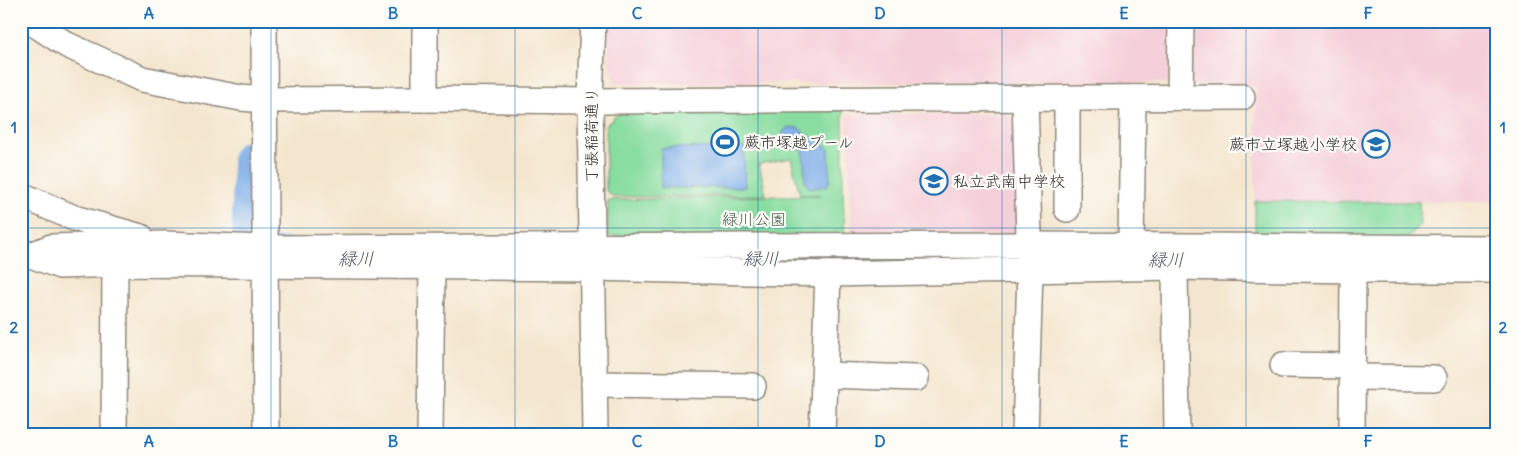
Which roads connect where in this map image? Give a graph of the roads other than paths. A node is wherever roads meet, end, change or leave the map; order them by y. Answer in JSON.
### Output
{"nodes":[{"id":1,"x":30,"y":21,"type":"edge"},
{"id":2,"x":264,"y":21,"type":"edge"},
{"id":3,"x":425,"y":21,"type":"edge"},
{"id":4,"x":593,"y":21,"type":"edge"},
{"id":5,"x":1180,"y":21,"type":"edge"},
{"id":6,"x":1180,"y":97,"type":"junction"},
{"id":7,"x":1242,"y":97,"type":"dead end"},
{"id":8,"x":1024,"y":98,"type":"junction"},
{"id":9,"x":1067,"y":98,"type":"junction"},
{"id":10,"x":1133,"y":98,"type":"junction"},
{"id":11,"x":256,"y":99,"type":"junction"},
{"id":12,"x":425,"y":99,"type":"junction"},
{"id":13,"x":590,"y":101,"type":"junction"},
{"id":14,"x":21,"y":194,"type":"edge"},
{"id":15,"x":1067,"y":209,"type":"dead end"},
{"id":16,"x":166,"y":244,"type":"junction"},
{"id":17,"x":1131,"y":246,"type":"junction"},
{"id":18,"x":1496,"y":248,"type":"edge"},
{"id":19,"x":262,"y":254,"type":"junction"},
{"id":20,"x":26,"y":255,"type":"edge"},
{"id":21,"x":593,"y":258,"type":"junction"},
{"id":22,"x":1030,"y":258,"type":"junction"},
{"id":23,"x":115,"y":264,"type":"junction"},
{"id":24,"x":432,"y":267,"type":"junction"},
{"id":25,"x":1175,"y":267,"type":"junction"},
{"id":26,"x":1353,"y":270,"type":"junction"},
{"id":27,"x":1496,"y":270,"type":"edge"},
{"id":28,"x":828,"y":274,"type":"junction"},
{"id":29,"x":1282,"y":365,"type":"dead end"},
{"id":30,"x":1353,"y":372,"type":"junction"},
{"id":31,"x":825,"y":375,"type":"junction"},
{"id":32,"x":916,"y":378,"type":"dead end"},
{"id":33,"x":1434,"y":378,"type":"dead end"},
{"id":34,"x":594,"y":384,"type":"junction"},
{"id":35,"x":753,"y":386,"type":"dead end"},
{"id":36,"x":114,"y":434,"type":"edge"},
{"id":37,"x":266,"y":434,"type":"edge"},
{"id":38,"x":430,"y":434,"type":"edge"},
{"id":39,"x":595,"y":434,"type":"edge"},
{"id":40,"x":822,"y":434,"type":"edge"},
{"id":41,"x":1025,"y":434,"type":"edge"},
{"id":42,"x":1177,"y":434,"type":"edge"},
{"id":43,"x":1352,"y":434,"type":"edge"}],
"edges":[{"from":1,"to":11,"type":"street"},
{"from":2,"to":11,"type":"street"},
{"from":3,"to":12,"type":"street"},
{"from":4,"to":13,"type":"street","name":"丁張稲荷通り"},
{"from":5,"to":6,"type":"street"},
{"from":6,"to":7,"type":"street"},
{"from":6,"to":10,"type":"street"},
{"from":8,"to":9,"type":"street"},
{"from":8,"to":13,"type":"street"},
{"from":8,"to":22,"type":"street"},
{"from":9,"to":10,"type":"street"},
{"from":9,"to":15,"type":"street"},
{"from":10,"to":17,"type":"street"},
{"from":11,"to":12,"type":"street"},
{"from":11,"to":19,"type":"street"},
{"from":12,"to":13,"type":"street"},
{"from":13,"to":21,"type":"street","name":"丁張稲荷通り"},
{"from":14,"to":16,"type":"street"},
{"from":16,"to":19,"type":"street"},
{"from":16,"to":20,"type":"street"},
{"from":17,"to":18,"type":"street"},
{"from":17,"to":22,"type":"street"},
{"from":19,"to":21,"type":"street"},
{"from":19,"to":23,"type":"street"},
{"from":19,"to":24,"type":"street"},
{"from":19,"to":37,"type":"street"},
{"from":20,"to":23,"type":"street"},
{"from":21,"to":22,"type":"street"},
{"from":21,"to":24,"type":"street"},
{"from":21,"to":28,"type":"street"},
{"from":21,"to":34,"type":"street","name":"丁張稲荷通り"},
{"from":22,"to":25,"type":"street"},
{"from":22,"to":28,"type":"street"},
{"from":22,"to":41,"type":"street"},
{"from":23,"to":36,"type":"street"},
{"from":24,"to":38,"type":"street"},
{"from":25,"to":26,"type":"street"},
{"from":25,"to":42,"type":"street"},
{"from":26,"to":27,"type":"street"},
{"from":26,"to":30,"type":"street"},
{"from":28,"to":31,"type":"street"},
{"from":29,"to":30,"type":"street"},
{"from":30,"to":33,"type":"street"},
{"from":30,"to":43,"type":"street"},
{"from":31,"to":32,"type":"street"},
{"from":31,"to":40,"type":"street"},
{"from":34,"to":35,"type":"street"},
{"from":34,"to":39,"type":"street","name":"丁張稲荷通り"}]}
